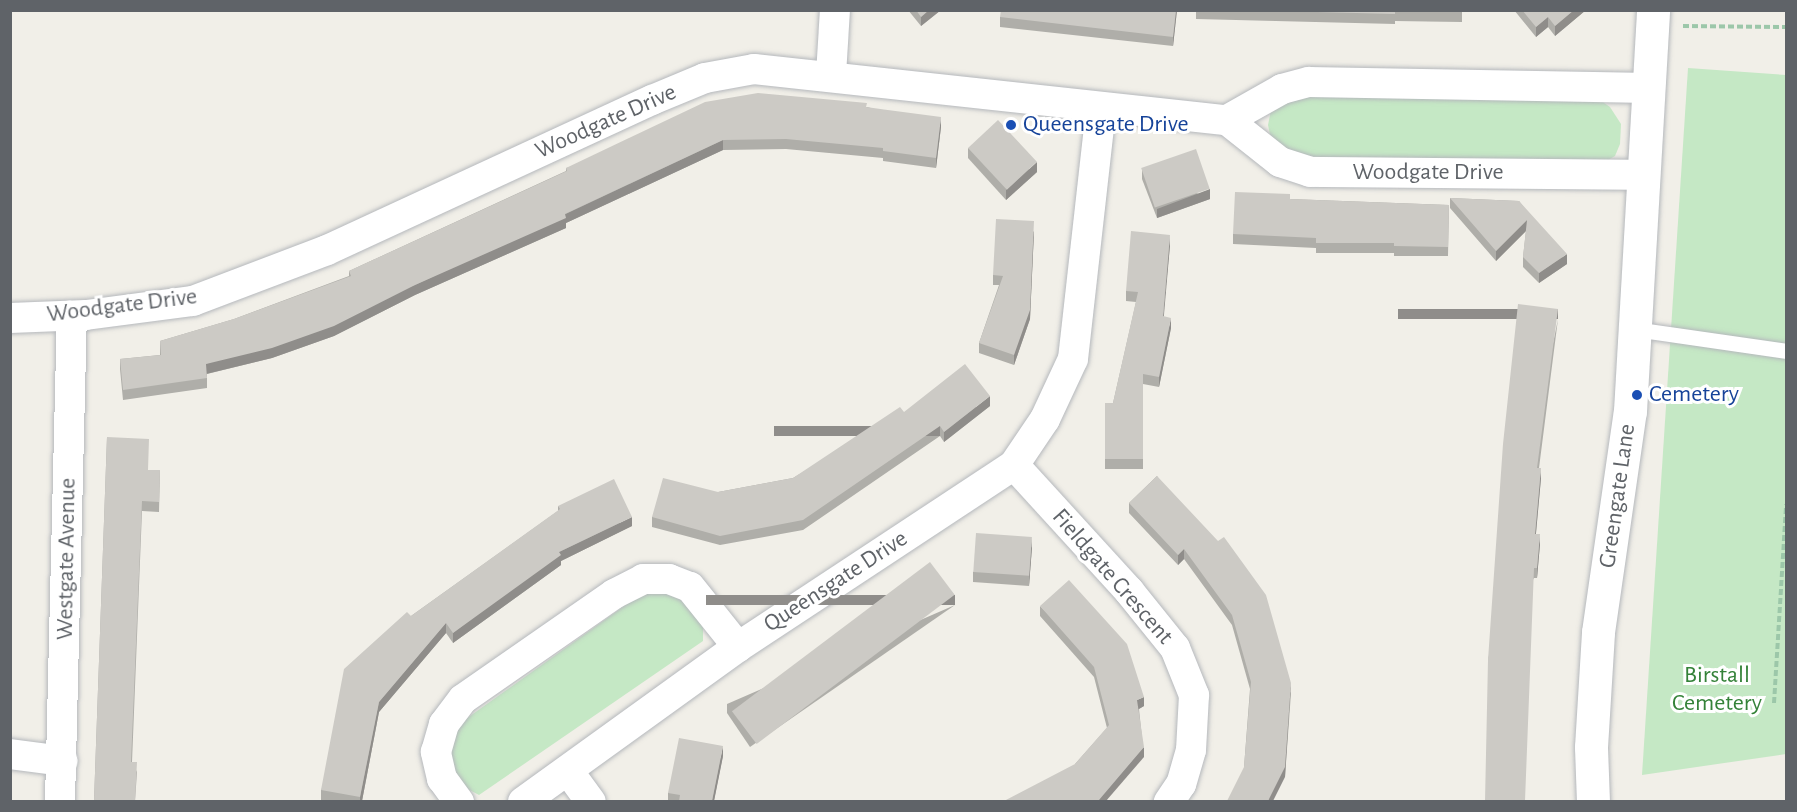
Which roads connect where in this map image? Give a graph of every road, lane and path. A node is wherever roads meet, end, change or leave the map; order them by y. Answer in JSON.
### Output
{"nodes":[{"id":1,"x":836,"y":10,"type":"edge"},
{"id":2,"x":1653,"y":18,"type":"edge"},
{"id":3,"x":1786,"y":27,"type":"edge"},
{"id":4,"x":831,"y":75,"type":"junction"},
{"id":5,"x":1650,"y":88,"type":"junction"},
{"id":6,"x":1101,"y":109,"type":"junction"},
{"id":7,"x":1227,"y":120,"type":"junction"},
{"id":8,"x":1646,"y":175,"type":"junction"},
{"id":9,"x":72,"y":316,"type":"junction"},
{"id":10,"x":10,"y":318,"type":"edge"},
{"id":11,"x":1634,"y":329,"type":"junction"},
{"id":12,"x":1786,"y":351,"type":"edge"},
{"id":13,"x":1014,"y":465,"type":"junction"},
{"id":14,"x":1786,"y":504,"type":"edge"},
{"id":15,"x":1784,"y":587,"type":"edge"},
{"id":16,"x":738,"y":647,"type":"junction"},
{"id":17,"x":1774,"y":703,"type":"dead end"},
{"id":18,"x":10,"y":754,"type":"edge"},
{"id":19,"x":63,"y":761,"type":"junction"},
{"id":20,"x":569,"y":772,"type":"junction"},
{"id":21,"x":60,"y":801,"type":"edge"},
{"id":22,"x":459,"y":801,"type":"edge"},
{"id":23,"x":523,"y":801,"type":"edge"},
{"id":24,"x":591,"y":801,"type":"edge"},
{"id":25,"x":1169,"y":801,"type":"edge"},
{"id":26,"x":1593,"y":801,"type":"edge"}],
"edges":[{"from":1,"to":4,"type":"street"},
{"from":2,"to":3,"type":"path"},
{"from":2,"to":5,"type":"street","name":"Greengate Lane"},
{"from":4,"to":6,"type":"street","name":"Woodgate Drive"},
{"from":4,"to":9,"type":"street","name":"Woodgate Drive"},
{"from":5,"to":7,"type":"street"},
{"from":5,"to":8,"type":"street","name":"Greengate Lane"},
{"from":6,"to":7,"type":"street","name":"Woodgate Drive"},
{"from":6,"to":13,"type":"street","name":"Queensgate Drive"},
{"from":7,"to":8,"type":"street","name":"Woodgate Drive"},
{"from":8,"to":11,"type":"street","name":"Greengate Lane"},
{"from":9,"to":10,"type":"street","name":"Woodgate Drive"},
{"from":9,"to":19,"type":"street","name":"Westgate Avenue"},
{"from":11,"to":12,"type":"lane"},
{"from":11,"to":26,"type":"street","name":"Greengate Lane"},
{"from":13,"to":16,"type":"street","name":"Queensgate Drive"},
{"from":13,"to":25,"type":"street","name":"Fieldgate Crescent"},
{"from":14,"to":15,"type":"path"},
{"from":15,"to":17,"type":"path"},
{"from":16,"to":20,"type":"street","name":"Queensgate Drive"},
{"from":16,"to":22,"type":"street","name":"Queensgate Drive"},
{"from":18,"to":19,"type":"street"},
{"from":19,"to":21,"type":"street","name":"Westgate Avenue"},
{"from":20,"to":23,"type":"street","name":"Queensgate Drive"},
{"from":20,"to":24,"type":"street"}]}
